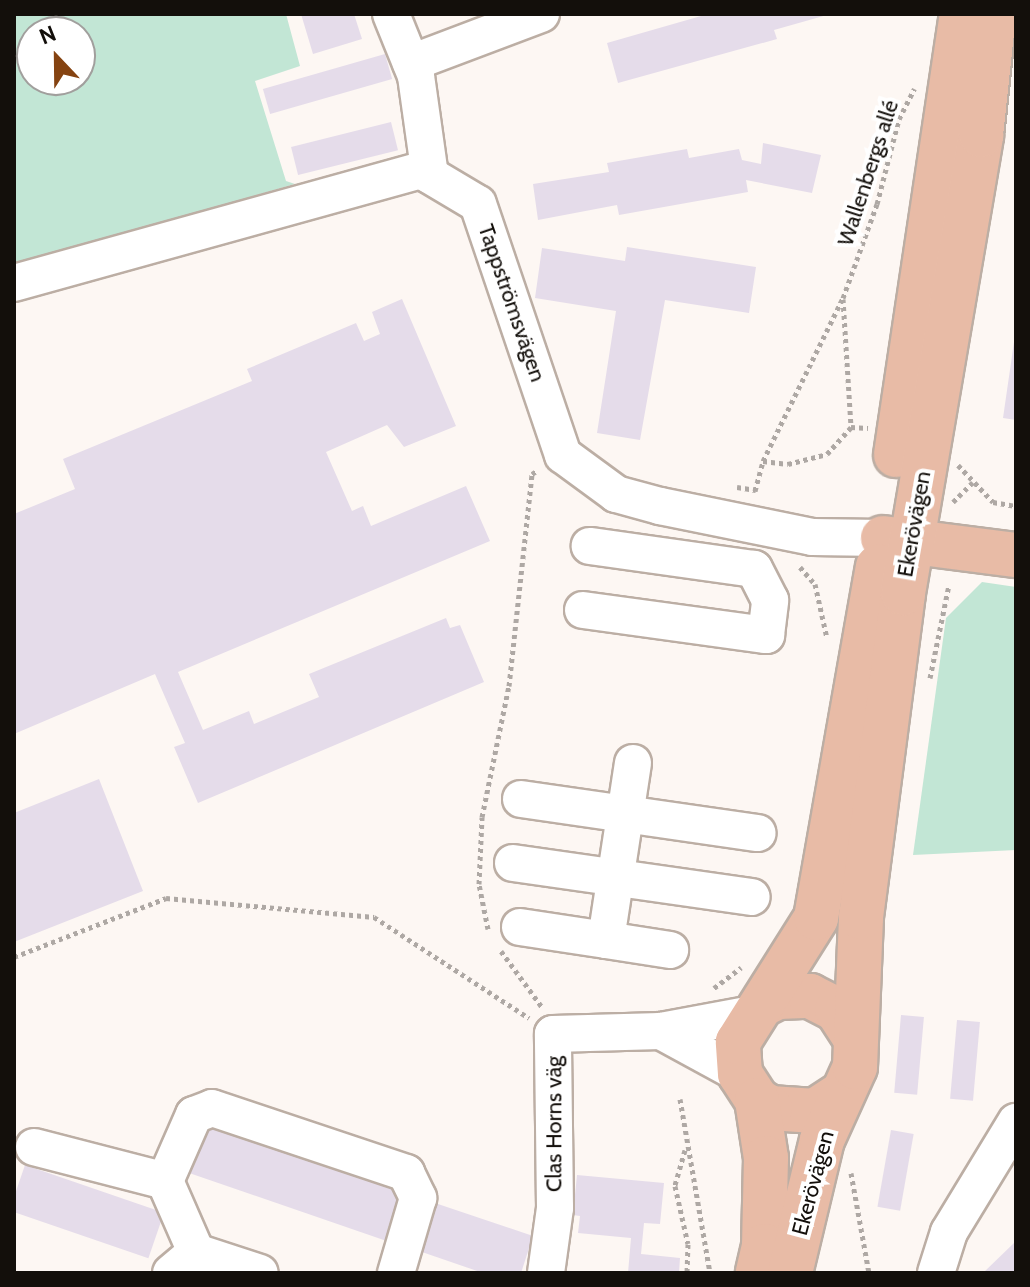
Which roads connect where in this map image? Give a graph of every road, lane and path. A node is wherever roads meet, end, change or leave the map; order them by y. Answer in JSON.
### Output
{"nodes":[{"id":1,"x":391,"y":14,"type":"edge"},
{"id":2,"x":541,"y":14,"type":"edge"},
{"id":3,"x":962,"y":14,"type":"edge"},
{"id":4,"x":994,"y":14,"type":"edge"},
{"id":5,"x":411,"y":63,"type":"junction"},
{"id":6,"x":921,"y":75,"type":"dead end"},
{"id":7,"x":430,"y":175,"type":"junction"},
{"id":8,"x":14,"y":283,"type":"edge"},
{"id":9,"x":843,"y":298,"type":"junction"},
{"id":10,"x":851,"y":427,"type":"junction"},
{"id":11,"x":876,"y":428,"type":"dead end"},
{"id":12,"x":563,"y":455,"type":"junction"},
{"id":13,"x":956,"y":459,"type":"dead end"},
{"id":14,"x":763,"y":461,"type":"junction"},
{"id":15,"x":973,"y":482,"type":"junction"},
{"id":16,"x":727,"y":486,"type":"dead end"},
{"id":17,"x":949,"y":505,"type":"dead end"},
{"id":18,"x":1016,"y":506,"type":"edge"},
{"id":19,"x":897,"y":540,"type":"junction"},
{"id":20,"x":590,"y":546,"type":"dead end"},
{"id":21,"x":1016,"y":555,"type":"edge"},
{"id":22,"x":795,"y":561,"type":"dead end"},
{"id":23,"x":583,"y":610,"type":"dead end"},
{"id":24,"x":825,"y":651,"type":"dead end"},
{"id":25,"x":633,"y":763,"type":"dead end"},
{"id":26,"x":521,"y":799,"type":"dead end"},
{"id":27,"x":624,"y":816,"type":"junction"},
{"id":28,"x":758,"y":833,"type":"dead end"},
{"id":29,"x":513,"y":863,"type":"dead end"},
{"id":30,"x":614,"y":877,"type":"junction"},
{"id":31,"x":752,"y":897,"type":"dead end"},
{"id":32,"x":520,"y":927,"type":"dead end"},
{"id":33,"x":606,"y":940,"type":"junction"},
{"id":34,"x":670,"y":950,"type":"dead end"},
{"id":35,"x":14,"y":957,"type":"edge"},
{"id":36,"x":748,"y":960,"type":"dead end"},
{"id":37,"x":706,"y":992,"type":"dead end"},
{"id":38,"x":758,"y":1009,"type":"junction"},
{"id":39,"x":661,"y":1031,"type":"junction"},
{"id":40,"x":553,"y":1034,"type":"junction"},
{"id":41,"x":854,"y":1036,"type":"junction"},
{"id":42,"x":748,"y":1087,"type":"junction"},
{"id":43,"x":841,"y":1094,"type":"junction"},
{"id":44,"x":680,"y":1099,"type":"dead end"},
{"id":45,"x":1016,"y":1122,"type":"edge"},
{"id":46,"x":34,"y":1147,"type":"dead end"},
{"id":47,"x":685,"y":1149,"type":"junction"},
{"id":48,"x":165,"y":1181,"type":"junction"},
{"id":49,"x":184,"y":1262,"type":"edge"},
{"id":50,"x":260,"y":1273,"type":"edge"},
{"id":51,"x":396,"y":1273,"type":"edge"},
{"id":52,"x":546,"y":1273,"type":"edge"},
{"id":53,"x":687,"y":1273,"type":"edge"},
{"id":54,"x":710,"y":1273,"type":"edge"},
{"id":55,"x":758,"y":1273,"type":"edge"},
{"id":56,"x":790,"y":1273,"type":"edge"},
{"id":57,"x":936,"y":1273,"type":"edge"}],
"edges":[{"from":1,"to":5,"type":"street"},
{"from":2,"to":5,"type":"street"},
{"from":3,"to":19,"type":"main road","name":"Ekerövägen"},
{"from":4,"to":19,"type":"main road","name":"Ekerövägen"},
{"from":5,"to":7,"type":"street"},
{"from":6,"to":9,"type":"path","name":"Wallenbergs allé"},
{"from":7,"to":8,"type":"street"},
{"from":7,"to":12,"type":"street","name":"Tappströmsvägen"},
{"from":9,"to":10,"type":"path"},
{"from":9,"to":14,"type":"path","name":"Wallenbergs allé"},
{"from":10,"to":11,"type":"path"},
{"from":10,"to":14,"type":"path"},
{"from":12,"to":19,"type":"street"},
{"from":12,"to":40,"type":"path"},
{"from":13,"to":15,"type":"path"},
{"from":14,"to":16,"type":"path","name":"Wallenbergs allé"},
{"from":15,"to":17,"type":"path"},
{"from":15,"to":18,"type":"path"},
{"from":19,"to":21,"type":"main road"},
{"from":19,"to":38,"type":"main road","name":"Ekerövägen"},
{"from":19,"to":41,"type":"main road","name":"Ekerövägen"},
{"from":20,"to":23,"type":"street"},
{"from":22,"to":24,"type":"path"},
{"from":25,"to":27,"type":"street"},
{"from":26,"to":27,"type":"street"},
{"from":27,"to":28,"type":"street"},
{"from":27,"to":30,"type":"street"},
{"from":29,"to":30,"type":"street"},
{"from":30,"to":31,"type":"street"},
{"from":30,"to":33,"type":"street"},
{"from":32,"to":33,"type":"street"},
{"from":33,"to":34,"type":"street"},
{"from":35,"to":40,"type":"path"},
{"from":36,"to":37,"type":"path"},
{"from":38,"to":39,"type":"street","name":"Clas Horns väg"},
{"from":38,"to":41,"type":"main road"},
{"from":38,"to":42,"type":"main road","name":"Ekerövägen"},
{"from":39,"to":40,"type":"street","name":"Clas Horns väg"},
{"from":39,"to":42,"type":"street"},
{"from":40,"to":52,"type":"street","name":"Clas Horns väg"},
{"from":41,"to":43,"type":"main road","name":"Ekerövägen"},
{"from":42,"to":43,"type":"main road","name":"Ekerövägen"},
{"from":42,"to":55,"type":"main road","name":"Ekerövägen"},
{"from":43,"to":56,"type":"main road","name":"Ekerövägen"},
{"from":44,"to":47,"type":"path"},
{"from":45,"to":57,"type":"street"},
{"from":46,"to":48,"type":"street"},
{"from":47,"to":53,"type":"path"},
{"from":47,"to":54,"type":"path"},
{"from":48,"to":49,"type":"street"},
{"from":48,"to":51,"type":"street"},
{"from":49,"to":50,"type":"street"}]}
